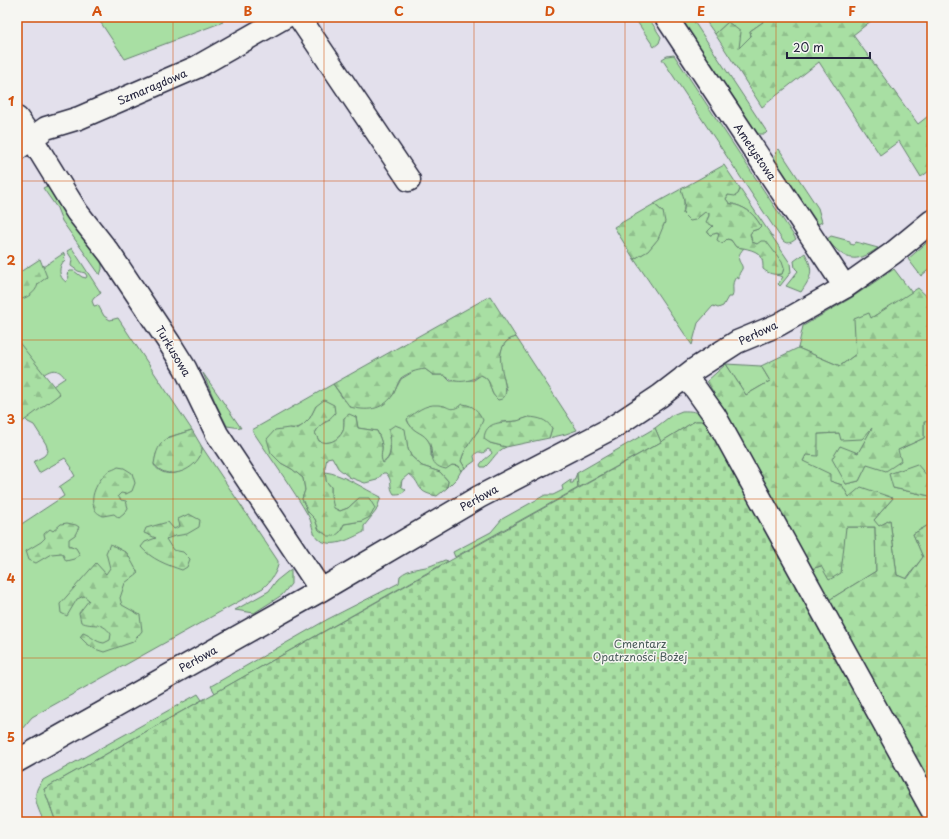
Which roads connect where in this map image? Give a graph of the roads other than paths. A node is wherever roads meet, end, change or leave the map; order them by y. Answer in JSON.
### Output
{"nodes":[{"id":1,"x":285,"y":17,"type":"edge"},
{"id":2,"x":299,"y":17,"type":"edge"},
{"id":3,"x":666,"y":17,"type":"edge"},
{"id":4,"x":17,"y":118,"type":"edge"},
{"id":5,"x":24,"y":144,"type":"edge"},
{"id":6,"x":409,"y":180,"type":"dead end"},
{"id":7,"x":932,"y":221,"type":"edge"},
{"id":8,"x":845,"y":287,"type":"junction"},
{"id":9,"x":684,"y":377,"type":"junction"},
{"id":10,"x":321,"y":590,"type":"junction"},
{"id":11,"x":17,"y":761,"type":"edge"},
{"id":12,"x":932,"y":810,"type":"edge"}],
"edges":[{"from":1,"to":5,"type":"street","name":"Szmaragdowa"},
{"from":2,"to":6,"type":"street"},
{"from":3,"to":8,"type":"street","name":"Ametystowa"},
{"from":4,"to":5,"type":"street","name":"Turkusowa"},
{"from":5,"to":10,"type":"street","name":"Turkusowa"},
{"from":7,"to":8,"type":"street","name":"Perłowa"},
{"from":8,"to":9,"type":"street","name":"Perłowa"},
{"from":9,"to":10,"type":"street","name":"Perłowa"},
{"from":9,"to":12,"type":"street"},
{"from":10,"to":11,"type":"street","name":"Perłowa"}]}
